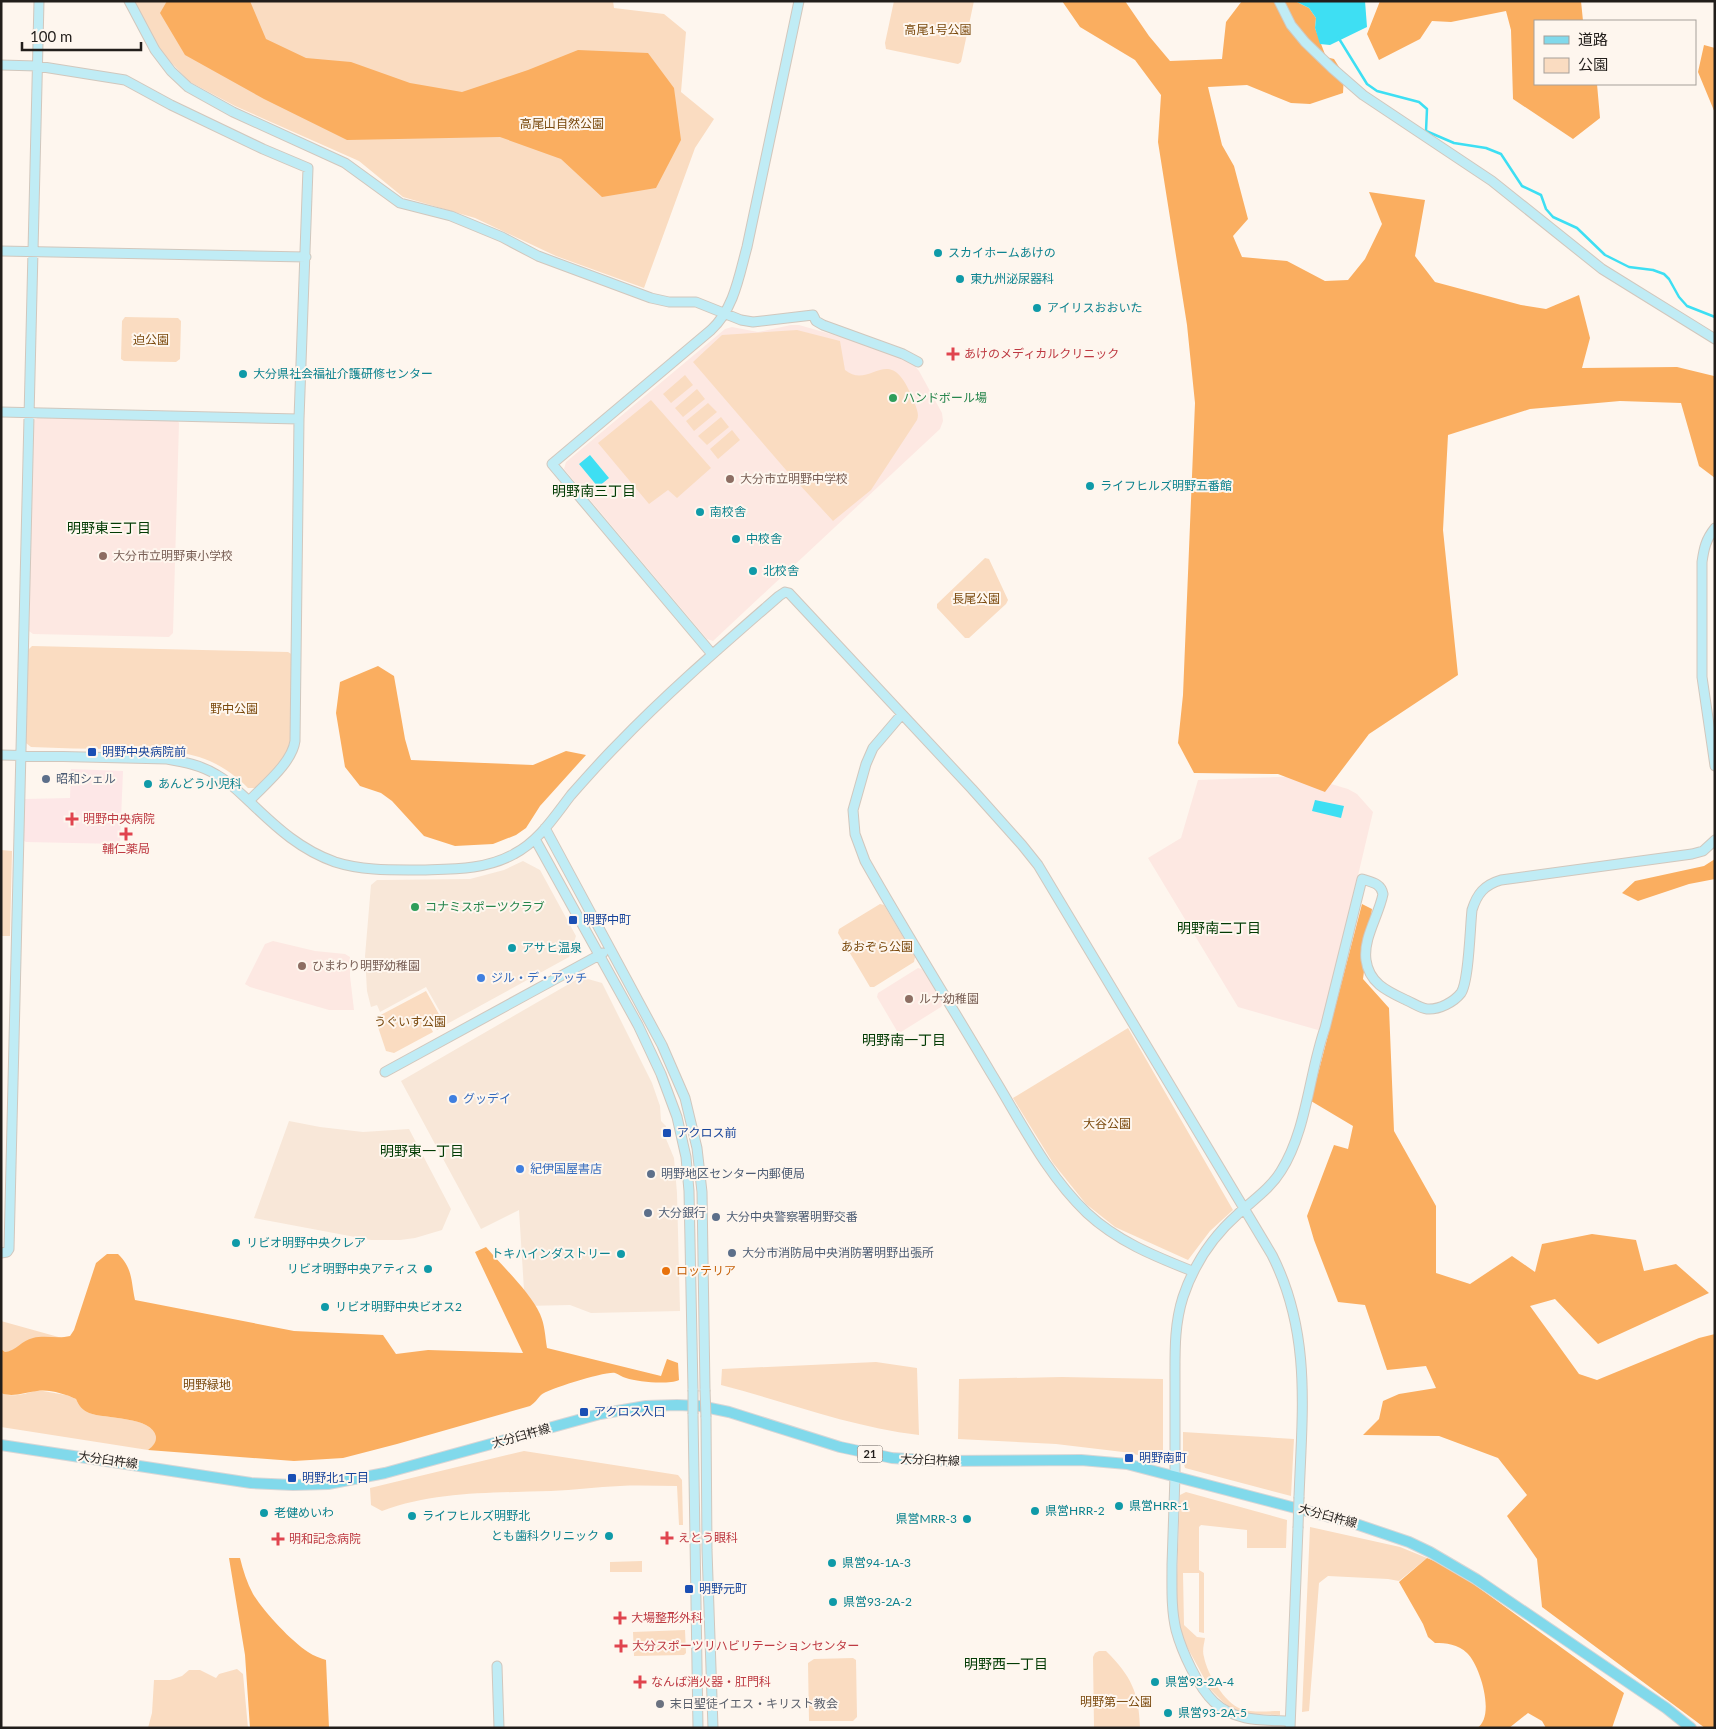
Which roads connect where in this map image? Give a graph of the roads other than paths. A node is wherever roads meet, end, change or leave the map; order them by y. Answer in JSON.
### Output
{"nodes":[{"id":1,"x":39,"y":1,"type":"edge"},
{"id":2,"x":129,"y":1,"type":"edge"},
{"id":3,"x":799,"y":1,"type":"edge"},
{"id":4,"x":1279,"y":1,"type":"edge"},
{"id":5,"x":1,"y":65,"type":"edge"},
{"id":6,"x":37,"y":66,"type":"junction"},
{"id":7,"x":1,"y":250,"type":"edge"},
{"id":8,"x":33,"y":251,"type":"junction"},
{"id":9,"x":306,"y":257,"type":"junction"},
{"id":10,"x":725,"y":314,"type":"junction"},
{"id":11,"x":1715,"y":339,"type":"edge"},
{"id":12,"x":918,"y":362,"type":"dead end"},
{"id":13,"x":1,"y":412,"type":"edge"},
{"id":14,"x":29,"y":412,"type":"junction"},
{"id":15,"x":299,"y":419,"type":"junction"},
{"id":16,"x":1715,"y":528,"type":"edge"},
{"id":17,"x":712,"y":654,"type":"junction"},
{"id":18,"x":902,"y":714,"type":"junction"},
{"id":19,"x":1,"y":755,"type":"edge"},
{"id":20,"x":21,"y":756,"type":"junction"},
{"id":21,"x":1715,"y":766,"type":"edge"},
{"id":22,"x":249,"y":801,"type":"junction"},
{"id":23,"x":545,"y":828,"type":"junction"},
{"id":24,"x":535,"y":839,"type":"junction"},
{"id":25,"x":1715,"y":840,"type":"edge"},
{"id":26,"x":610,"y":949,"type":"junction"},
{"id":27,"x":599,"y":955,"type":"junction"},
{"id":28,"x":385,"y":1072,"type":"dead end"},
{"id":29,"x":1244,"y":1208,"type":"junction"},
{"id":30,"x":1,"y":1253,"type":"edge"},
{"id":31,"x":1192,"y":1271,"type":"junction"},
{"id":32,"x":1,"y":1445,"type":"edge"},
{"id":33,"x":1175,"y":1476,"type":"junction"},
{"id":34,"x":497,"y":1666,"type":"dead end"},
{"id":35,"x":1290,"y":1724,"type":"edge"},
{"id":36,"x":499,"y":1728,"type":"edge"},
{"id":37,"x":698,"y":1728,"type":"edge"},
{"id":38,"x":713,"y":1728,"type":"edge"},
{"id":39,"x":1690,"y":1728,"type":"edge"}],
"edges":[{"from":1,"to":6,"type":"street"},
{"from":2,"to":10,"type":"street"},
{"from":3,"to":10,"type":"street"},
{"from":4,"to":11,"type":"street"},
{"from":5,"to":6,"type":"street"},
{"from":6,"to":8,"type":"street"},
{"from":6,"to":9,"type":"street"},
{"from":7,"to":8,"type":"street"},
{"from":8,"to":9,"type":"street"},
{"from":8,"to":14,"type":"street"},
{"from":9,"to":15,"type":"street"},
{"from":10,"to":12,"type":"street"},
{"from":10,"to":17,"type":"street"},
{"from":13,"to":14,"type":"street"},
{"from":14,"to":15,"type":"street"},
{"from":14,"to":20,"type":"street"},
{"from":15,"to":22,"type":"street"},
{"from":16,"to":21,"type":"street"},
{"from":17,"to":18,"type":"street"},
{"from":17,"to":23,"type":"street"},
{"from":18,"to":29,"type":"street"},
{"from":18,"to":31,"type":"street"},
{"from":19,"to":20,"type":"street"},
{"from":20,"to":22,"type":"street"},
{"from":20,"to":30,"type":"street"},
{"from":22,"to":24,"type":"street"},
{"from":23,"to":24,"type":"street"},
{"from":23,"to":26,"type":"street"},
{"from":24,"to":27,"type":"street"},
{"from":25,"to":29,"type":"street"},
{"from":26,"to":27,"type":"street"},
{"from":26,"to":38,"type":"street","bridge":true},
{"from":27,"to":28,"type":"street"},
{"from":27,"to":37,"type":"street","bridge":true},
{"from":29,"to":31,"type":"street"},
{"from":29,"to":35,"type":"street","bridge":true},
{"from":31,"to":33,"type":"street"},
{"from":32,"to":33,"type":"main road","name":"大分臼杵線","number":"21"},
{"from":33,"to":35,"type":"street"},
{"from":33,"to":39,"type":"main road","name":"大分臼杵線","number":"21"},
{"from":34,"to":36,"type":"street"}]}
